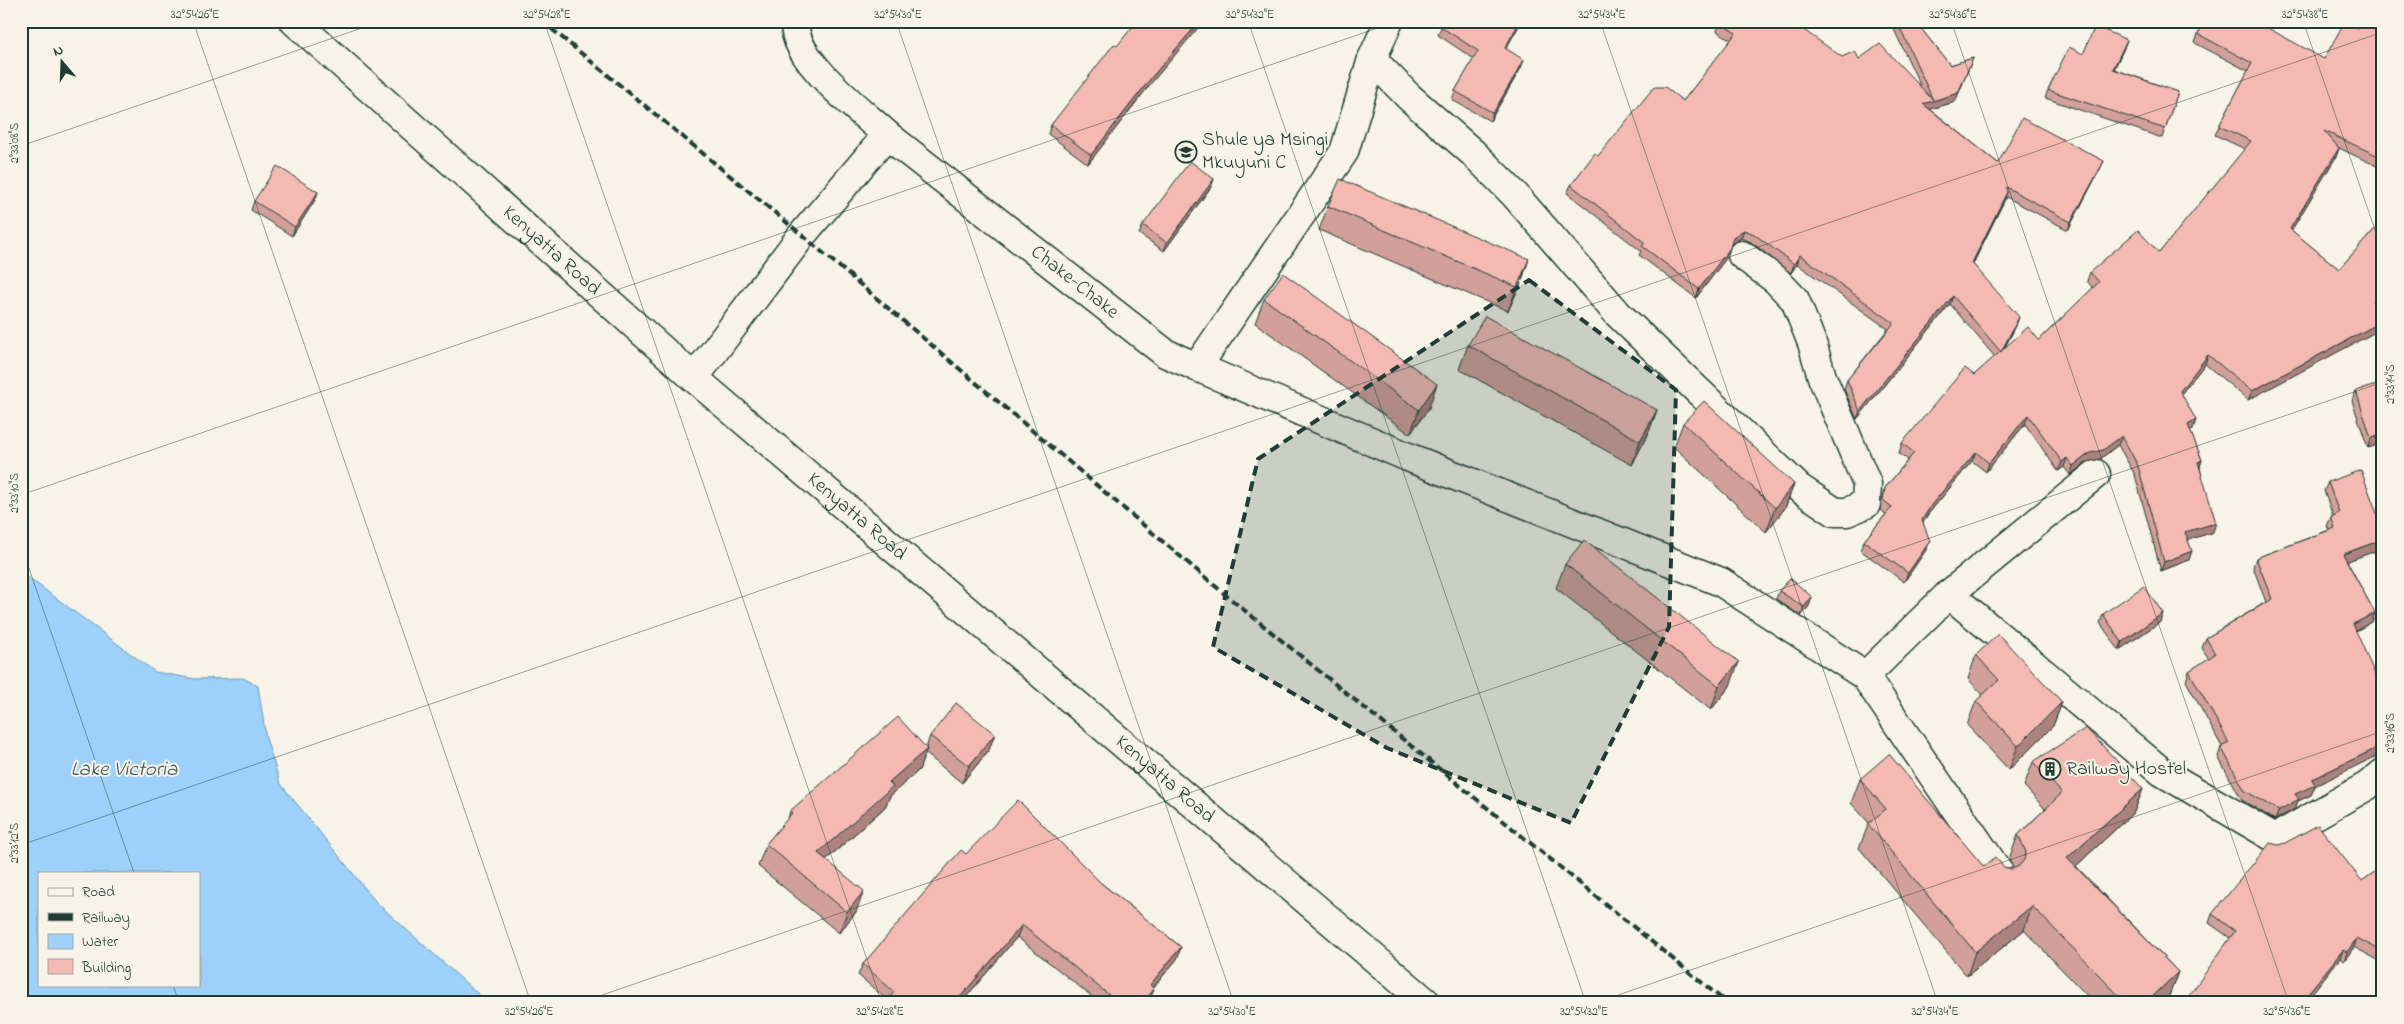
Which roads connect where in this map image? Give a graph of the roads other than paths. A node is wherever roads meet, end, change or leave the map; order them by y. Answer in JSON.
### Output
{"nodes":[{"id":1,"x":294,"y":21,"type":"edge"},
{"id":2,"x":796,"y":21,"type":"edge"},
{"id":3,"x":1389,"y":21,"type":"edge"},
{"id":4,"x":1372,"y":59,"type":"junction"},
{"id":5,"x":887,"y":135,"type":"junction"},
{"id":6,"x":1742,"y":255,"type":"dead end"},
{"id":7,"x":1197,"y":367,"type":"junction"},
{"id":8,"x":694,"y":378,"type":"junction"},
{"id":9,"x":2096,"y":474,"type":"dead end"},
{"id":10,"x":1948,"y":594,"type":"junction"},
{"id":11,"x":1865,"y":676,"type":"junction"},
{"id":12,"x":2383,"y":773,"type":"edge"},
{"id":13,"x":2002,"y":877,"type":"edge"},
{"id":14,"x":1426,"y":1003,"type":"edge"}],
"edges":[{"from":1,"to":8,"type":"main road","name":"Kenyatta Road"},
{"from":2,"to":5,"type":"main road","name":"Chake-Chake"},
{"from":3,"to":4,"type":"main road"},
{"from":4,"to":6,"type":"main road"},
{"from":4,"to":7,"type":"main road"},
{"from":5,"to":7,"type":"main road","name":"Chake-Chake"},
{"from":5,"to":8,"type":"main road"},
{"from":7,"to":11,"type":"main road","name":"Chake-Chake"},
{"from":8,"to":14,"type":"main road","name":"Kenyatta Road"},
{"from":9,"to":10,"type":"main road"},
{"from":10,"to":11,"type":"main road"},
{"from":10,"to":12,"type":"main road"},
{"from":11,"to":13,"type":"main road"}]}
